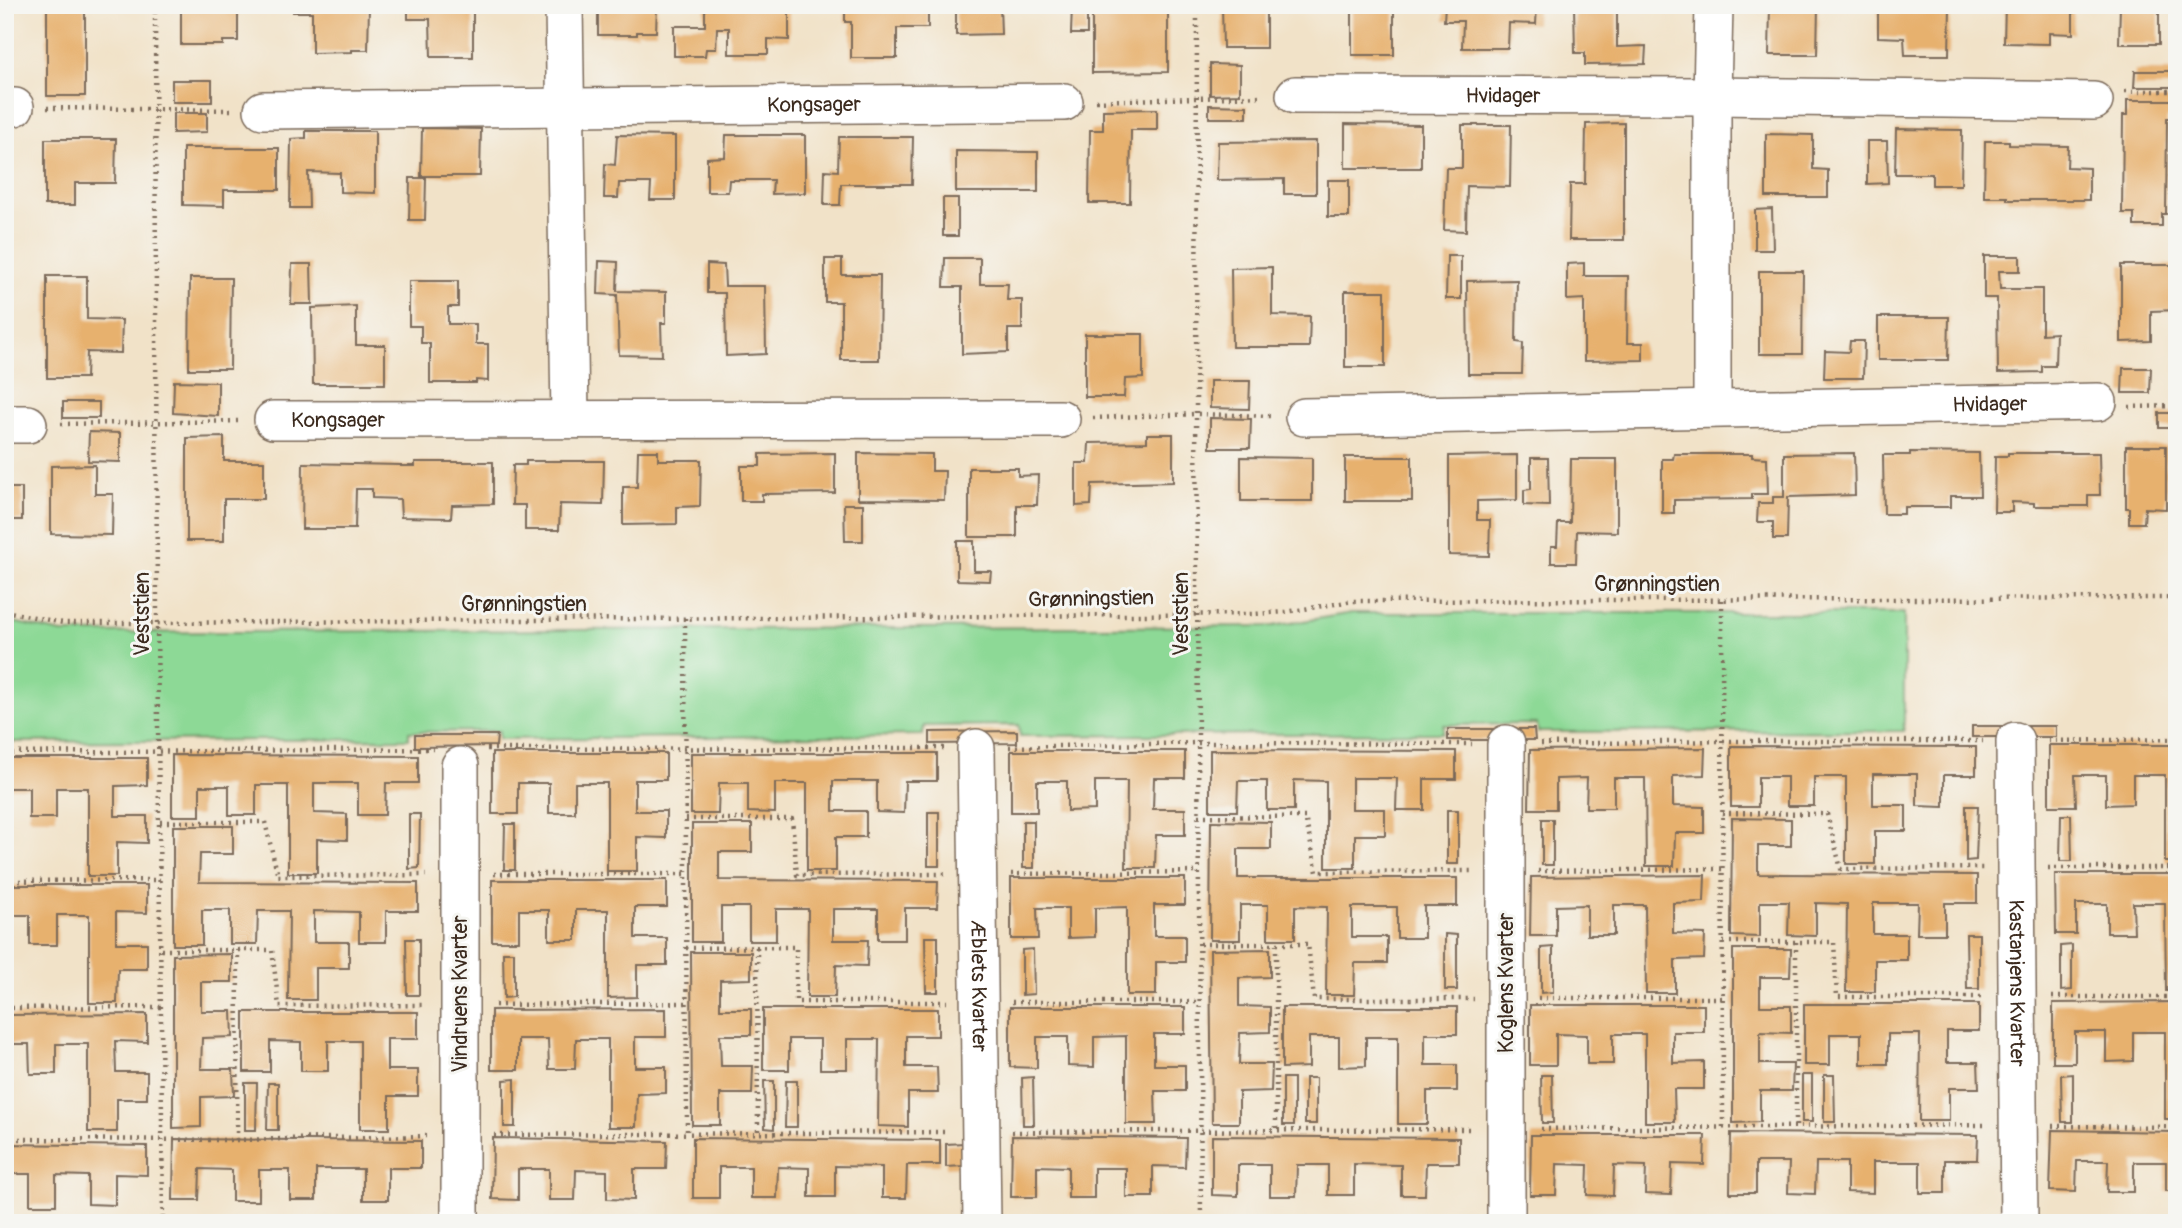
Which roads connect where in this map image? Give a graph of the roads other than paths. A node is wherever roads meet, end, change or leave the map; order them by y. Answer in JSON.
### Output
{"nodes":[{"id":1,"x":564,"y":5,"type":"edge"},
{"id":2,"x":1714,"y":5,"type":"edge"},
{"id":3,"x":1295,"y":95,"type":"road end"},
{"id":4,"x":1712,"y":96,"type":"junction"},
{"id":5,"x":2094,"y":101,"type":"road end"},
{"id":6,"x":1064,"y":102,"type":"road end"},
{"id":7,"x":565,"y":107,"type":"junction"},
{"id":8,"x":262,"y":110,"type":"road end"},
{"id":9,"x":2098,"y":402,"type":"road end"},
{"id":10,"x":1712,"y":409,"type":"junction"},
{"id":11,"x":1304,"y":417,"type":"road end"},
{"id":12,"x":570,"y":419,"type":"junction"},
{"id":13,"x":1061,"y":419,"type":"road end"},
{"id":14,"x":274,"y":420,"type":"road end"},
{"id":15,"x":2015,"y":741,"type":"road end"},
{"id":16,"x":1507,"y":744,"type":"road end"},
{"id":17,"x":976,"y":748,"type":"road end"},
{"id":18,"x":464,"y":755,"type":"road end"},
{"id":19,"x":460,"y":1223,"type":"edge"},
{"id":20,"x":982,"y":1223,"type":"edge"},
{"id":21,"x":1506,"y":1223,"type":"edge"},
{"id":22,"x":2019,"y":1223,"type":"edge"}],
"edges":[{"from":1,"to":7,"type":"street"},
{"from":2,"to":4,"type":"street"},
{"from":3,"to":4,"type":"street","name":"Hvidager"},
{"from":4,"to":5,"type":"street","name":"Hvidager"},
{"from":4,"to":10,"type":"street"},
{"from":6,"to":7,"type":"street","name":"Kongsager"},
{"from":7,"to":8,"type":"street","name":"Kongsager"},
{"from":7,"to":12,"type":"street"},
{"from":9,"to":10,"type":"street","name":"Hvidager"},
{"from":10,"to":11,"type":"street","name":"Hvidager"},
{"from":12,"to":13,"type":"street","name":"Kongsager"},
{"from":12,"to":14,"type":"street","name":"Kongsager"},
{"from":15,"to":22,"type":"street","name":"Kastanjens Kvarter"},
{"from":16,"to":21,"type":"street","name":"Koglens Kvarter"},
{"from":17,"to":20,"type":"street","name":"Æblets Kvarter"},
{"from":18,"to":19,"type":"street","name":"Vindruens Kvarter"}]}
